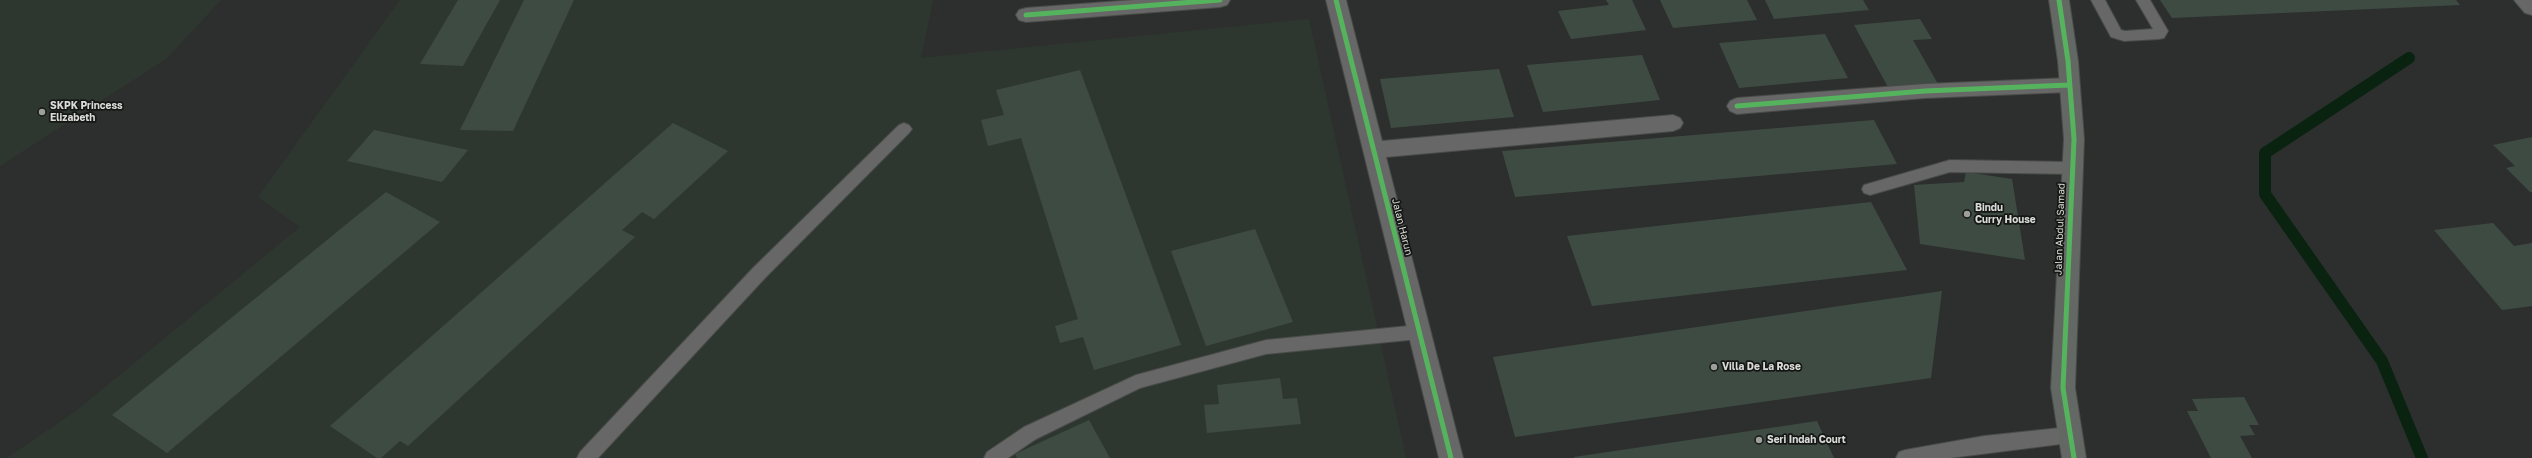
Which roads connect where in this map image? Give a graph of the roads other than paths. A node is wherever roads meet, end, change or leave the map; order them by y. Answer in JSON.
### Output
{"nodes":[{"id":1,"x":1220,"y":0,"type":"edge"},
{"id":2,"x":1336,"y":0,"type":"edge"},
{"id":3,"x":2059,"y":0,"type":"edge"},
{"id":4,"x":2098,"y":0,"type":"edge"},
{"id":5,"x":2143,"y":0,"type":"edge"},
{"id":6,"x":2524,"y":0,"type":"edge"},
{"id":7,"x":2532,"y":8,"type":"edge"},
{"id":8,"x":1026,"y":15,"type":"dead end"},
{"id":9,"x":2069,"y":85,"type":"junction"},
{"id":10,"x":1737,"y":106,"type":"dead end"},
{"id":11,"x":1673,"y":123,"type":"dead end"},
{"id":12,"x":904,"y":129,"type":"dead end"},
{"id":13,"x":1374,"y":150,"type":"junction"},
{"id":14,"x":2071,"y":168,"type":"junction"},
{"id":15,"x":1870,"y":189,"type":"dead end"},
{"id":16,"x":1419,"y":332,"type":"junction"},
{"id":17,"x":2071,"y":447,"type":"edge"},
{"id":18,"x":586,"y":458,"type":"edge"},
{"id":19,"x":993,"y":458,"type":"edge"},
{"id":20,"x":1451,"y":458,"type":"edge"},
{"id":21,"x":1905,"y":458,"type":"edge"}],
"edges":[{"from":1,"to":8,"type":"street"},
{"from":2,"to":13,"type":"street","name":"Jalan Harun"},
{"from":3,"to":9,"type":"street","name":"Jalan Abdul Samad"},
{"from":4,"to":5,"type":"lane"},
{"from":6,"to":7,"type":"street"},
{"from":9,"to":10,"type":"street"},
{"from":9,"to":14,"type":"street","name":"Jalan Abdul Samad"},
{"from":11,"to":13,"type":"street"},
{"from":12,"to":18,"type":"lane"},
{"from":13,"to":16,"type":"street","name":"Jalan Harun"},
{"from":14,"to":15,"type":"lane"},
{"from":14,"to":17,"type":"street","name":"Jalan Abdul Samad"},
{"from":16,"to":19,"type":"lane"},
{"from":16,"to":20,"type":"street","name":"Jalan Harun"},
{"from":17,"to":21,"type":"lane"}]}
